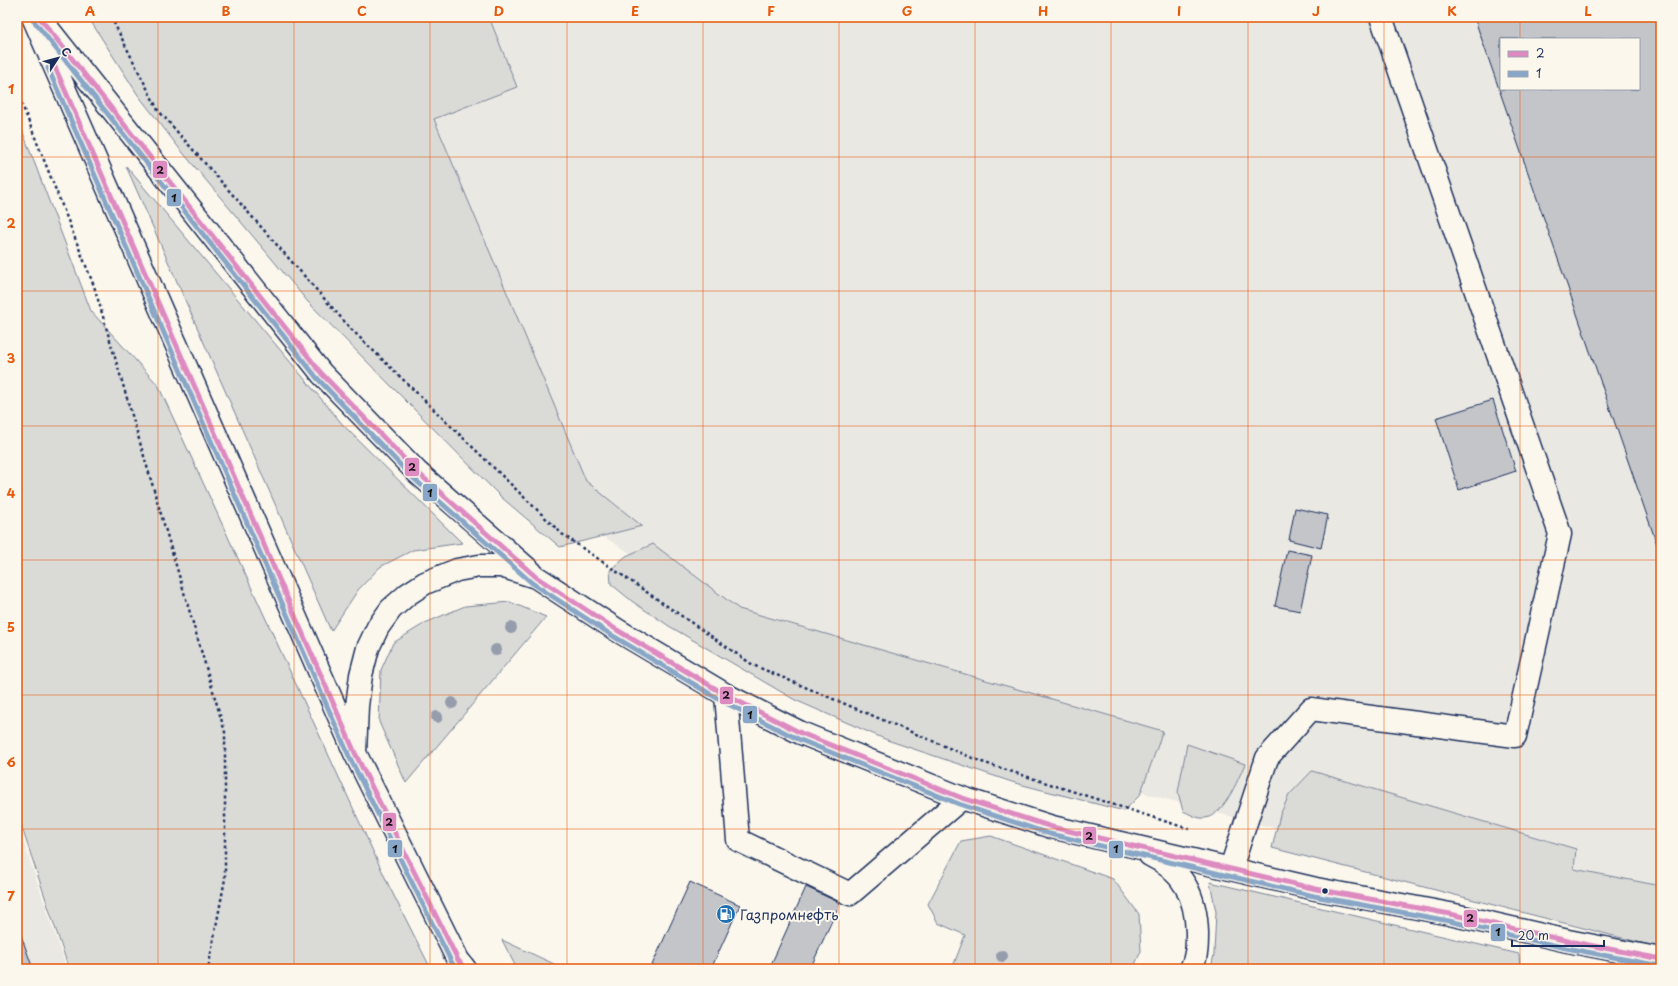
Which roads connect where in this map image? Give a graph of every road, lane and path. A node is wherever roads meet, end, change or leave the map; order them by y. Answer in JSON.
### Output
{"nodes":[{"id":1,"x":33,"y":17,"type":"edge"},
{"id":2,"x":39,"y":17,"type":"edge"},
{"id":3,"x":110,"y":17,"type":"edge"},
{"id":4,"x":1381,"y":17,"type":"edge"},
{"id":5,"x":17,"y":92,"type":"edge"},
{"id":6,"x":536,"y":577,"type":"junction"},
{"id":7,"x":726,"y":695,"type":"junction"},
{"id":8,"x":355,"y":753,"type":"junction"},
{"id":9,"x":962,"y":798,"type":"junction"},
{"id":10,"x":1193,"y":830,"type":"dead end"},
{"id":11,"x":1126,"y":844,"type":"junction"},
{"id":12,"x":1230,"y":868,"type":"junction"},
{"id":13,"x":1661,"y":959,"type":"edge"},
{"id":14,"x":208,"y":969,"type":"edge"},
{"id":15,"x":465,"y":969,"type":"edge"},
{"id":16,"x":1191,"y":969,"type":"edge"}],
"edges":[{"from":1,"to":8,"type":"main road"},
{"from":2,"to":6,"type":"main road"},
{"from":3,"to":10,"type":"path"},
{"from":4,"to":12,"type":"main road"},
{"from":5,"to":14,"type":"path"},
{"from":6,"to":7,"type":"main road"},
{"from":6,"to":8,"type":"main road"},
{"from":7,"to":9,"type":"main road"},
{"from":7,"to":9,"type":"main road"},
{"from":8,"to":15,"type":"main road"},
{"from":9,"to":11,"type":"main road"},
{"from":11,"to":12,"type":"main road"},
{"from":11,"to":16,"type":"main road"},
{"from":12,"to":13,"type":"main road"}]}
